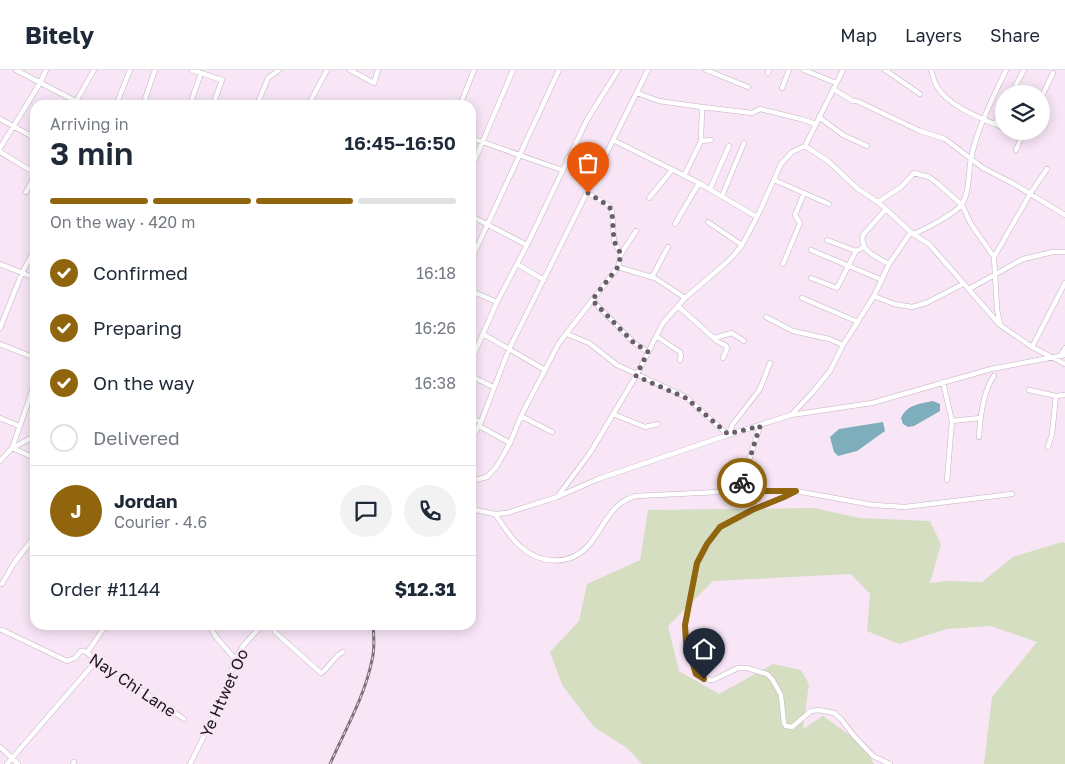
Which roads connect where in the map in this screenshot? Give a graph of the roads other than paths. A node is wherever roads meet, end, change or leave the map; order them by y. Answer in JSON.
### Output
{"nodes":[{"id":1,"x":16,"y":70,"type":"edge"},
{"id":2,"x":46,"y":70,"type":"edge"},
{"id":3,"x":94,"y":70,"type":"edge"},
{"id":4,"x":130,"y":70,"type":"edge"},
{"id":5,"x":155,"y":70,"type":"edge"},
{"id":6,"x":192,"y":70,"type":"edge"},
{"id":7,"x":279,"y":70,"type":"edge"},
{"id":8,"x":327,"y":70,"type":"edge"},
{"id":9,"x":350,"y":70,"type":"edge"},
{"id":10,"x":378,"y":70,"type":"edge"},
{"id":11,"x":474,"y":70,"type":"edge"},
{"id":12,"x":513,"y":70,"type":"edge"},
{"id":13,"x":558,"y":70,"type":"edge"},
{"id":14,"x":618,"y":70,"type":"edge"},
{"id":15,"x":642,"y":70,"type":"edge"},
{"id":16,"x":706,"y":70,"type":"edge"},
{"id":17,"x":789,"y":70,"type":"edge"},
{"id":18,"x":804,"y":70,"type":"edge"},
{"id":19,"x":843,"y":70,"type":"edge"},
{"id":20,"x":885,"y":70,"type":"edge"},
{"id":21,"x":931,"y":70,"type":"edge"},
{"id":22,"x":1006,"y":70,"type":"edge"},
{"id":23,"x":1024,"y":70,"type":"edge"},
{"id":24,"x":648,"y":72,"type":"edge"},
{"id":25,"x":201,"y":73,"type":"junction"},
{"id":26,"x":1054,"y":74,"type":"dead end"},
{"id":27,"x":40,"y":83,"type":"junction"},
{"id":28,"x":836,"y":83,"type":"junction"},
{"id":29,"x":1016,"y":85,"type":"edge"},
{"id":30,"x":1048,"y":85,"type":"edge"},
{"id":31,"x":748,"y":87,"type":"dead end"},
{"id":32,"x":782,"y":88,"type":"dead end"},
{"id":33,"x":833,"y":89,"type":"junction"},
{"id":34,"x":637,"y":93,"type":"junction"},
{"id":35,"x":920,"y":94,"type":"dead end"},
{"id":36,"x":70,"y":100,"type":"edge"},
{"id":37,"x":77,"y":100,"type":"edge"},
{"id":38,"x":118,"y":100,"type":"edge"},
{"id":39,"x":145,"y":100,"type":"edge"},
{"id":40,"x":192,"y":100,"type":"edge"},
{"id":41,"x":215,"y":100,"type":"edge"},
{"id":42,"x":259,"y":100,"type":"edge"},
{"id":43,"x":311,"y":100,"type":"edge"},
{"id":44,"x":462,"y":100,"type":"edge"},
{"id":45,"x":702,"y":107,"type":"junction"},
{"id":46,"x":819,"y":117,"type":"junction"},
{"id":47,"x":0,"y":119,"type":"edge"},
{"id":48,"x":983,"y":120,"type":"junction"},
{"id":49,"x":816,"y":124,"type":"junction"},
{"id":50,"x":995,"y":124,"type":"edge"},
{"id":51,"x":12,"y":126,"type":"junction"},
{"id":52,"x":30,"y":135,"type":"edge"},
{"id":53,"x":476,"y":140,"type":"edge"},
{"id":54,"x":613,"y":140,"type":"junction"},
{"id":55,"x":711,"y":140,"type":"dead end"},
{"id":56,"x":1020,"y":140,"type":"edge"},
{"id":57,"x":701,"y":141,"type":"junction"},
{"id":58,"x":484,"y":142,"type":"junction"},
{"id":59,"x":744,"y":143,"type":"dead end"},
{"id":60,"x":729,"y":146,"type":"dead end"},
{"id":61,"x":805,"y":146,"type":"junction"},
{"id":62,"x":867,"y":146,"type":"dead end"},
{"id":63,"x":0,"y":148,"type":"edge"},
{"id":64,"x":1016,"y":150,"type":"dead end"},
{"id":65,"x":0,"y":152,"type":"edge"},
{"id":66,"x":519,"y":155,"type":"junction"},
{"id":67,"x":476,"y":159,"type":"edge"},
{"id":68,"x":971,"y":159,"type":"junction"},
{"id":69,"x":568,"y":160,"type":"junction"},
{"id":70,"x":1047,"y":169,"type":"dead end"},
{"id":71,"x":562,"y":170,"type":"junction"},
{"id":72,"x":672,"y":170,"type":"junction"},
{"id":73,"x":30,"y":171,"type":"edge"},
{"id":74,"x":596,"y":175,"type":"junction"},
{"id":75,"x":684,"y":176,"type":"junction"},
{"id":76,"x":774,"y":180,"type":"junction"},
{"id":77,"x":699,"y":183,"type":"junction"},
{"id":78,"x":30,"y":184,"type":"edge"},
{"id":79,"x":710,"y":189,"type":"junction"},
{"id":80,"x":26,"y":192,"type":"dead end"},
{"id":81,"x":588,"y":193,"type":"junction"},
{"id":82,"x":804,"y":193,"type":"junction"},
{"id":83,"x":1030,"y":194,"type":"junction"},
{"id":84,"x":722,"y":196,"type":"junction"},
{"id":85,"x":650,"y":198,"type":"dead end"},
{"id":86,"x":878,"y":202,"type":"junction"},
{"id":87,"x":829,"y":204,"type":"dead end"},
{"id":88,"x":962,"y":205,"type":"junction"},
{"id":89,"x":886,"y":209,"type":"junction"},
{"id":90,"x":1065,"y":215,"type":"edge"},
{"id":91,"x":757,"y":216,"type":"junction"},
{"id":92,"x":476,"y":218,"type":"edge"},
{"id":93,"x":708,"y":222,"type":"dead end"},
{"id":94,"x":487,"y":224,"type":"junction"},
{"id":95,"x":675,"y":224,"type":"dead end"},
{"id":96,"x":636,"y":232,"type":"dead end"},
{"id":97,"x":912,"y":233,"type":"junction"},
{"id":98,"x":827,"y":240,"type":"dead end"},
{"id":99,"x":526,"y":245,"type":"junction"},
{"id":100,"x":742,"y":245,"type":"junction"},
{"id":101,"x":668,"y":247,"type":"dead end"},
{"id":102,"x":864,"y":247,"type":"junction"},
{"id":103,"x":476,"y":249,"type":"edge"},
{"id":104,"x":811,"y":250,"type":"dead end"},
{"id":105,"x":856,"y":251,"type":"junction"},
{"id":106,"x":1065,"y":252,"type":"edge"},
{"id":107,"x":621,"y":254,"type":"junction"},
{"id":108,"x":994,"y":257,"type":"junction"},
{"id":109,"x":30,"y":258,"type":"edge"},
{"id":110,"x":0,"y":264,"type":"edge"},
{"id":111,"x":517,"y":264,"type":"junction"},
{"id":112,"x":783,"y":264,"type":"dead end"},
{"id":113,"x":889,"y":264,"type":"junction"},
{"id":114,"x":849,"y":266,"type":"junction"},
{"id":115,"x":618,"y":267,"type":"junction"},
{"id":116,"x":22,"y":273,"type":"junction"},
{"id":117,"x":30,"y":276,"type":"edge"},
{"id":118,"x":995,"y":276,"type":"junction"},
{"id":119,"x":652,"y":277,"type":"junction"},
{"id":120,"x":811,"y":278,"type":"dead end"},
{"id":121,"x":544,"y":280,"type":"junction"},
{"id":122,"x":882,"y":280,"type":"junction"},
{"id":123,"x":1065,"y":283,"type":"edge"},
{"id":124,"x":963,"y":284,"type":"junction"},
{"id":125,"x":969,"y":289,"type":"junction"},
{"id":126,"x":476,"y":293,"type":"edge"},
{"id":127,"x":874,"y":296,"type":"junction"},
{"id":128,"x":685,"y":298,"type":"junction"},
{"id":129,"x":802,"y":298,"type":"dead end"},
{"id":130,"x":592,"y":300,"type":"junction"},
{"id":131,"x":496,"y":302,"type":"junction"},
{"id":132,"x":679,"y":307,"type":"junction"},
{"id":133,"x":766,"y":317,"type":"dead end"},
{"id":134,"x":1,"y":321,"type":"edge"},
{"id":135,"x":858,"y":322,"type":"junction"},
{"id":136,"x":1000,"y":325,"type":"junction"},
{"id":137,"x":0,"y":328,"type":"edge"},
{"id":138,"x":483,"y":334,"type":"junction"},
{"id":139,"x":567,"y":334,"type":"junction"},
{"id":140,"x":656,"y":336,"type":"junction"},
{"id":141,"x":714,"y":338,"type":"junction"},
{"id":142,"x":744,"y":341,"type":"dead end"},
{"id":143,"x":0,"y":344,"type":"edge"},
{"id":144,"x":844,"y":345,"type":"junction"},
{"id":145,"x":1032,"y":348,"type":"junction"},
{"id":146,"x":1065,"y":348,"type":"edge"},
{"id":147,"x":508,"y":349,"type":"junction"},
{"id":148,"x":476,"y":350,"type":"edge"},
{"id":149,"x":648,"y":352,"type":"junction"},
{"id":150,"x":1063,"y":355,"type":"edge"},
{"id":151,"x":30,"y":356,"type":"edge"},
{"id":152,"x":723,"y":358,"type":"dead end"},
{"id":153,"x":1052,"y":358,"type":"junction"},
{"id":154,"x":680,"y":360,"type":"dead end"},
{"id":155,"x":770,"y":363,"type":"dead end"},
{"id":156,"x":1065,"y":364,"type":"edge"},
{"id":157,"x":545,"y":370,"type":"junction"},
{"id":158,"x":636,"y":376,"type":"junction"},
{"id":159,"x":994,"y":376,"type":"dead end"},
{"id":160,"x":476,"y":378,"type":"edge"},
{"id":161,"x":943,"y":382,"type":"junction"},
{"id":162,"x":493,"y":387,"type":"junction"},
{"id":163,"x":1029,"y":390,"type":"dead end"},
{"id":164,"x":1065,"y":395,"type":"edge"},
{"id":165,"x":30,"y":396,"type":"edge"},
{"id":166,"x":1056,"y":396,"type":"junction"},
{"id":167,"x":613,"y":414,"type":"junction"},
{"id":168,"x":791,"y":415,"type":"junction"},
{"id":169,"x":521,"y":416,"type":"junction"},
{"id":170,"x":0,"y":418,"type":"edge"},
{"id":171,"x":980,"y":418,"type":"junction"},
{"id":172,"x":476,"y":421,"type":"edge"},
{"id":173,"x":952,"y":421,"type":"junction"},
{"id":174,"x":480,"y":424,"type":"junction"},
{"id":175,"x":658,"y":424,"type":"dead end"},
{"id":176,"x":19,"y":426,"type":"junction"},
{"id":177,"x":760,"y":426,"type":"junction"},
{"id":178,"x":476,"y":431,"type":"edge"},
{"id":179,"x":552,"y":432,"type":"dead end"},
{"id":180,"x":728,"y":434,"type":"junction"},
{"id":181,"x":979,"y":437,"type":"dead end"},
{"id":182,"x":30,"y":439,"type":"edge"},
{"id":183,"x":510,"y":443,"type":"junction"},
{"id":184,"x":1048,"y":447,"type":"dead end"},
{"id":185,"x":12,"y":448,"type":"junction"},
{"id":186,"x":30,"y":456,"type":"edge"},
{"id":187,"x":0,"y":461,"type":"edge"},
{"id":188,"x":476,"y":480,"type":"edge"},
{"id":189,"x":947,"y":480,"type":"dead end"},
{"id":190,"x":740,"y":491,"type":"junction"},
{"id":191,"x":796,"y":491,"type":"junction"},
{"id":192,"x":1012,"y":494,"type":"dead end"},
{"id":193,"x":557,"y":497,"type":"junction"},
{"id":194,"x":476,"y":510,"type":"edge"},
{"id":195,"x":495,"y":514,"type":"junction"},
{"id":196,"x":30,"y":542,"type":"edge"},
{"id":197,"x":2,"y":584,"type":"dead end"},
{"id":198,"x":2,"y":630,"type":"dead end"},
{"id":199,"x":103,"y":630,"type":"edge"},
{"id":200,"x":212,"y":630,"type":"edge"},
{"id":201,"x":257,"y":630,"type":"edge"},
{"id":202,"x":275,"y":630,"type":"edge"},
{"id":203,"x":344,"y":652,"type":"dead end"},
{"id":204,"x":87,"y":653,"type":"junction"},
{"id":205,"x":235,"y":659,"type":"junction"},
{"id":206,"x":97,"y":660,"type":"junction"},
{"id":207,"x":184,"y":720,"type":"dead end"},
{"id":208,"x":0,"y":748,"type":"edge"},
{"id":209,"x":12,"y":758,"type":"junction"},
{"id":210,"x":7,"y":764,"type":"edge"},
{"id":211,"x":18,"y":764,"type":"edge"},
{"id":212,"x":190,"y":764,"type":"edge"},
{"id":213,"x":890,"y":764,"type":"edge"}],
"edges":[{"from":1,"to":27,"type":"street"},
{"from":2,"to":27,"type":"street"},
{"from":3,"to":37,"type":"street"},
{"from":4,"to":38,"type":"street"},
{"from":5,"to":39,"type":"street"},
{"from":6,"to":25,"type":"street"},
{"from":7,"to":42,"type":"street"},
{"from":8,"to":43,"type":"street"},
{"from":9,"to":10,"type":"street"},
{"from":11,"to":44,"type":"street"},
{"from":12,"to":58,"type":"street"},
{"from":13,"to":66,"type":"street"},
{"from":14,"to":69,"type":"street"},
{"from":15,"to":24,"type":"street"},
{"from":16,"to":31,"type":"street"},
{"from":17,"to":32,"type":"street"},
{"from":18,"to":28,"type":"street"},
{"from":19,"to":28,"type":"street"},
{"from":20,"to":35,"type":"street"},
{"from":21,"to":48,"type":"street"},
{"from":22,"to":48,"type":"street"},
{"from":23,"to":29,"type":"street"},
{"from":24,"to":34,"type":"street"},
{"from":25,"to":40,"type":"street"},
{"from":25,"to":41,"type":"street"},
{"from":26,"to":30,"type":"street"},
{"from":27,"to":36,"type":"street"},
{"from":27,"to":51,"type":"street"},
{"from":28,"to":33,"type":"street"},
{"from":33,"to":46,"type":"street"},
{"from":33,"to":68,"type":"street"},
{"from":34,"to":45,"type":"street"},
{"from":34,"to":54,"type":"street"},
{"from":45,"to":49,"type":"street"},
{"from":45,"to":57,"type":"street"},
{"from":46,"to":49,"type":"street"},
{"from":46,"to":62,"type":"street"},
{"from":47,"to":51,"type":"street"},
{"from":48,"to":50,"type":"street"},
{"from":48,"to":68,"type":"street"},
{"from":49,"to":61,"type":"street"},
{"from":51,"to":52,"type":"street"},
{"from":51,"to":63,"type":"street"},
{"from":53,"to":58,"type":"street"},
{"from":54,"to":72,"type":"street"},
{"from":54,"to":74,"type":"street"},
{"from":55,"to":57,"type":"street"},
{"from":56,"to":64,"type":"street"},
{"from":57,"to":75,"type":"street"},
{"from":58,"to":66,"type":"street"},
{"from":58,"to":67,"type":"street"},
{"from":59,"to":84,"type":"street"},
{"from":60,"to":79,"type":"street"},
{"from":61,"to":76,"type":"street"},
{"from":61,"to":86,"type":"street"},
{"from":65,"to":73,"type":"street"},
{"from":66,"to":71,"type":"street"},
{"from":66,"to":94,"type":"street"},
{"from":68,"to":83,"type":"street"},
{"from":68,"to":88,"type":"street"},
{"from":69,"to":71,"type":"street"},
{"from":69,"to":74,"type":"street"},
{"from":70,"to":83,"type":"street"},
{"from":71,"to":99,"type":"street"},
{"from":72,"to":75,"type":"street"},
{"from":72,"to":85,"type":"street"},
{"from":74,"to":81,"type":"street"},
{"from":75,"to":77,"type":"street"},
{"from":76,"to":82,"type":"street"},
{"from":76,"to":91,"type":"street"},
{"from":77,"to":79,"type":"street"},
{"from":77,"to":95,"type":"street"},
{"from":78,"to":80,"type":"street"},
{"from":79,"to":84,"type":"street"},
{"from":81,"to":107,"type":"street"},
{"from":81,"to":121,"type":"street"},
{"from":82,"to":87,"type":"street"},
{"from":82,"to":112,"type":"street"},
{"from":83,"to":90,"type":"street"},
{"from":83,"to":108,"type":"street"},
{"from":84,"to":91,"type":"street"},
{"from":86,"to":88,"type":"street"},
{"from":86,"to":89,"type":"street"},
{"from":88,"to":97,"type":"street"},
{"from":88,"to":108,"type":"street"},
{"from":89,"to":97,"type":"street"},
{"from":89,"to":102,"type":"street"},
{"from":91,"to":100,"type":"street"},
{"from":92,"to":94,"type":"street"},
{"from":93,"to":100,"type":"street"},
{"from":94,"to":99,"type":"street"},
{"from":94,"to":103,"type":"street"},
{"from":96,"to":107,"type":"street"},
{"from":97,"to":113,"type":"street"},
{"from":97,"to":124,"type":"street"},
{"from":98,"to":105,"type":"street"},
{"from":99,"to":111,"type":"street"},
{"from":100,"to":128,"type":"street"},
{"from":101,"to":119,"type":"street"},
{"from":102,"to":105,"type":"street"},
{"from":102,"to":113,"type":"street"},
{"from":104,"to":114,"type":"street"},
{"from":105,"to":114,"type":"street"},
{"from":106,"to":118,"type":"street"},
{"from":107,"to":115,"type":"street"},
{"from":108,"to":118,"type":"street"},
{"from":109,"to":116,"type":"street"},
{"from":110,"to":116,"type":"street"},
{"from":111,"to":121,"type":"street"},
{"from":111,"to":131,"type":"street"},
{"from":113,"to":122,"type":"street"},
{"from":114,"to":120,"type":"street"},
{"from":114,"to":122,"type":"street"},
{"from":115,"to":119,"type":"street"},
{"from":115,"to":130,"type":"street"},
{"from":116,"to":117,"type":"street"},
{"from":116,"to":134,"type":"street"},
{"from":118,"to":125,"type":"street"},
{"from":118,"to":136,"type":"street"},
{"from":119,"to":128,"type":"street"},
{"from":121,"to":147,"type":"street"},
{"from":122,"to":127,"type":"street"},
{"from":123,"to":145,"type":"street"},
{"from":124,"to":125,"type":"street"},
{"from":124,"to":127,"type":"street"},
{"from":125,"to":136,"type":"street"},
{"from":126,"to":131,"type":"street"},
{"from":127,"to":135,"type":"street"},
{"from":128,"to":132,"type":"street"},
{"from":129,"to":135,"type":"street"},
{"from":130,"to":139,"type":"street"},
{"from":130,"to":149,"type":"street"},
{"from":131,"to":138,"type":"street"},
{"from":132,"to":140,"type":"street"},
{"from":132,"to":141,"type":"street"},
{"from":133,"to":144,"type":"street"},
{"from":134,"to":137,"type":"street"},
{"from":135,"to":144,"type":"street"},
{"from":136,"to":145,"type":"street"},
{"from":138,"to":147,"type":"street"},
{"from":138,"to":148,"type":"street"},
{"from":139,"to":157,"type":"street"},
{"from":139,"to":158,"type":"street"},
{"from":140,"to":149,"type":"street"},
{"from":140,"to":154,"type":"street"},
{"from":141,"to":142,"type":"street"},
{"from":141,"to":152,"type":"street"},
{"from":143,"to":151,"type":"street"},
{"from":144,"to":168,"type":"street"},
{"from":145,"to":153,"type":"street"},
{"from":146,"to":150,"type":"street"},
{"from":147,"to":157,"type":"street"},
{"from":147,"to":162,"type":"street"},
{"from":149,"to":158,"type":"street"},
{"from":150,"to":153,"type":"street"},
{"from":153,"to":156,"type":"street"},
{"from":153,"to":161,"type":"street"},
{"from":155,"to":180,"type":"street"},
{"from":157,"to":169,"type":"street"},
{"from":158,"to":167,"type":"street"},
{"from":158,"to":180,"type":"street"},
{"from":159,"to":171,"type":"street"},
{"from":160,"to":162,"type":"street"},
{"from":161,"to":168,"type":"street"},
{"from":161,"to":173,"type":"street"},
{"from":162,"to":174,"type":"street"},
{"from":163,"to":166,"type":"street"},
{"from":164,"to":166,"type":"street"},
{"from":165,"to":176,"type":"street"},
{"from":166,"to":184,"type":"street"},
{"from":167,"to":175,"type":"street"},
{"from":167,"to":193,"type":"street"},
{"from":168,"to":177,"type":"street"},
{"from":169,"to":179,"type":"street"},
{"from":169,"to":183,"type":"street"},
{"from":170,"to":176,"type":"street"},
{"from":171,"to":173,"type":"street"},
{"from":171,"to":181,"type":"street"},
{"from":172,"to":174,"type":"street"},
{"from":173,"to":189,"type":"street"},
{"from":174,"to":178,"type":"street"},
{"from":174,"to":183,"type":"street"},
{"from":176,"to":185,"type":"street"},
{"from":177,"to":180,"type":"street"},
{"from":177,"to":190,"type":"street"},
{"from":180,"to":193,"type":"street"},
{"from":182,"to":185,"type":"street"},
{"from":183,"to":188,"type":"street"},
{"from":185,"to":186,"type":"street"},
{"from":185,"to":187,"type":"street"},
{"from":190,"to":191,"type":"street"},
{"from":190,"to":195,"type":"street"},
{"from":191,"to":192,"type":"street"},
{"from":191,"to":213,"type":"street"},
{"from":193,"to":195,"type":"street"},
{"from":194,"to":195,"type":"street"},
{"from":196,"to":197,"type":"street"},
{"from":198,"to":204,"type":"street","name":"Nay Chi Lane"},
{"from":199,"to":204,"type":"street"},
{"from":200,"to":205,"type":"street"},
{"from":201,"to":205,"type":"street","name":"Ye Htwet Oo"},
{"from":202,"to":203,"type":"street"},
{"from":204,"to":206,"type":"street","name":"Nay Chi Lane"},
{"from":205,"to":212,"type":"street","name":"Ye Htwet Oo"},
{"from":206,"to":207,"type":"street","name":"Nay Chi Lane"},
{"from":206,"to":209,"type":"street"},
{"from":208,"to":209,"type":"street"},
{"from":209,"to":210,"type":"street"},
{"from":209,"to":211,"type":"street"}]}
